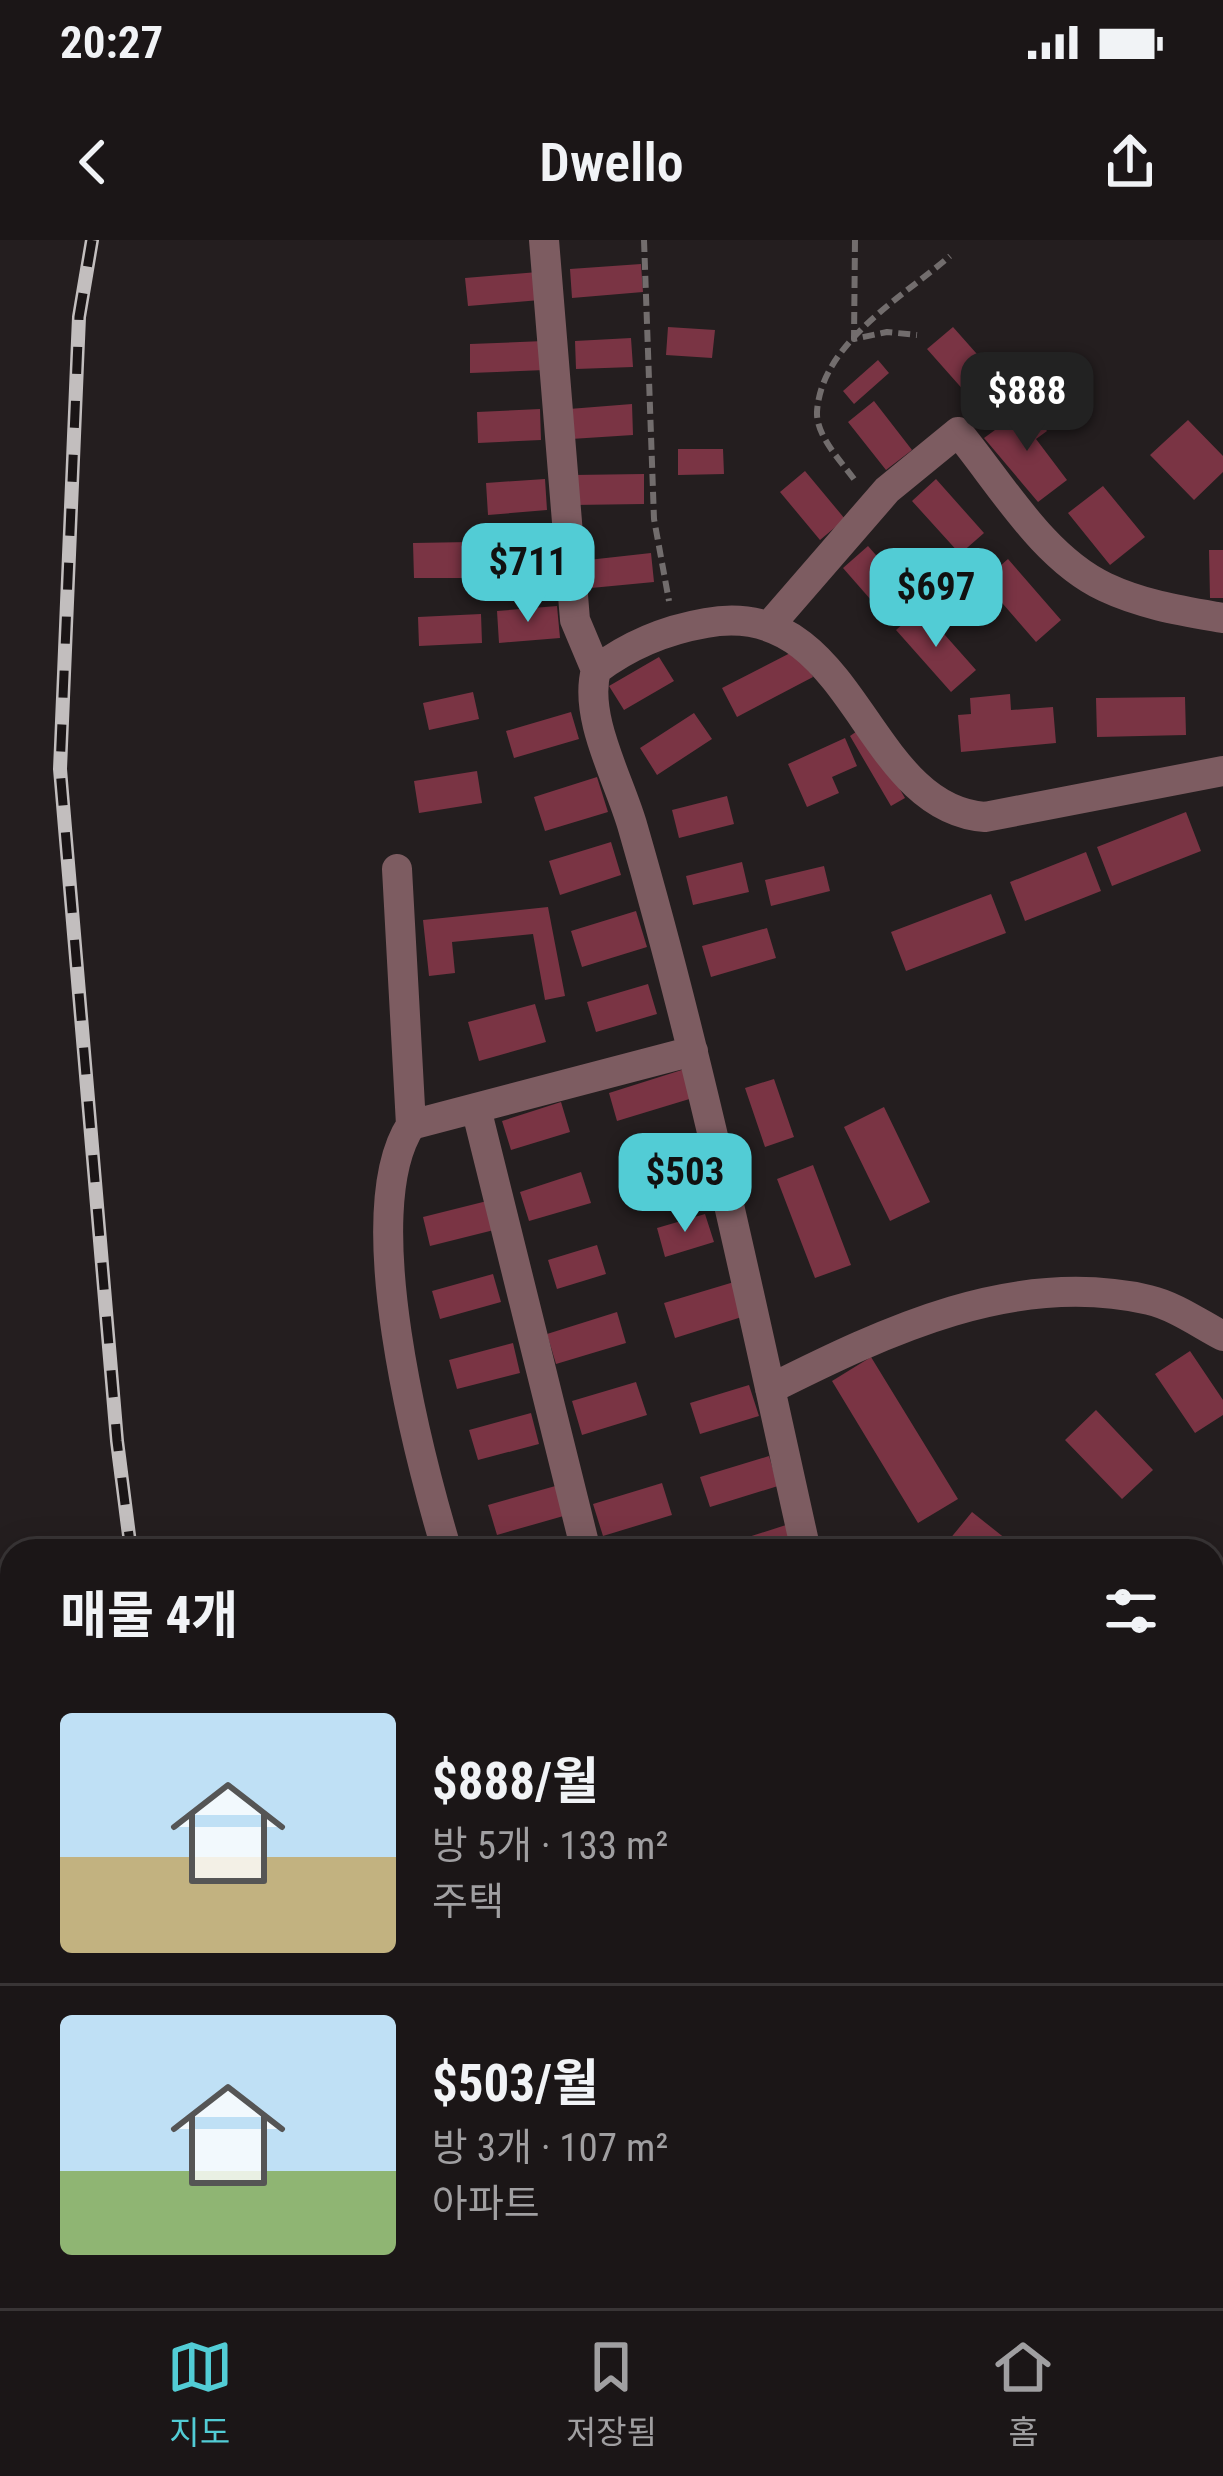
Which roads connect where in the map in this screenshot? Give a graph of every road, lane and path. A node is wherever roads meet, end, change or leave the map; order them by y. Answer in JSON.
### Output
{"nodes":[{"id":1,"x":544,"y":240,"type":"edge"},
{"id":2,"x":644,"y":240,"type":"edge"},
{"id":3,"x":856,"y":240,"type":"edge"},
{"id":4,"x":950,"y":256,"type":"dead end"},
{"id":5,"x":917,"y":335,"type":"dead end"},
{"id":6,"x":854,"y":339,"type":"junction"},
{"id":7,"x":873,"y":506,"type":"junction"},
{"id":8,"x":1223,"y":619,"type":"edge"},
{"id":9,"x":770,"y":625,"type":"junction"},
{"id":10,"x":674,"y":628,"type":"junction"},
{"id":11,"x":596,"y":670,"type":"junction"},
{"id":12,"x":1223,"y":771,"type":"edge"},
{"id":13,"x":398,"y":868,"type":"dead end"},
{"id":14,"x":694,"y":1051,"type":"junction"},
{"id":15,"x":476,"y":1108,"type":"junction"},
{"id":16,"x":411,"y":1125,"type":"junction"},
{"id":17,"x":1223,"y":1336,"type":"edge"},
{"id":18,"x":770,"y":1389,"type":"junction"},
{"id":19,"x":444,"y":1539,"type":"edge"},
{"id":20,"x":583,"y":1539,"type":"edge"},
{"id":21,"x":803,"y":1539,"type":"edge"}],
"edges":[{"from":1,"to":11,"type":"street"},
{"from":2,"to":10,"type":"path"},
{"from":3,"to":6,"type":"path"},
{"from":4,"to":6,"type":"path"},
{"from":5,"to":6,"type":"path"},
{"from":6,"to":7,"type":"path"},
{"from":7,"to":8,"type":"street"},
{"from":7,"to":9,"type":"street"},
{"from":9,"to":10,"type":"street"},
{"from":9,"to":12,"type":"street"},
{"from":10,"to":11,"type":"street"},
{"from":11,"to":14,"type":"street"},
{"from":13,"to":16,"type":"street"},
{"from":14,"to":15,"type":"street"},
{"from":14,"to":18,"type":"street"},
{"from":15,"to":16,"type":"street"},
{"from":15,"to":20,"type":"street"},
{"from":16,"to":19,"type":"street"},
{"from":17,"to":18,"type":"street"},
{"from":18,"to":21,"type":"street"}]}
